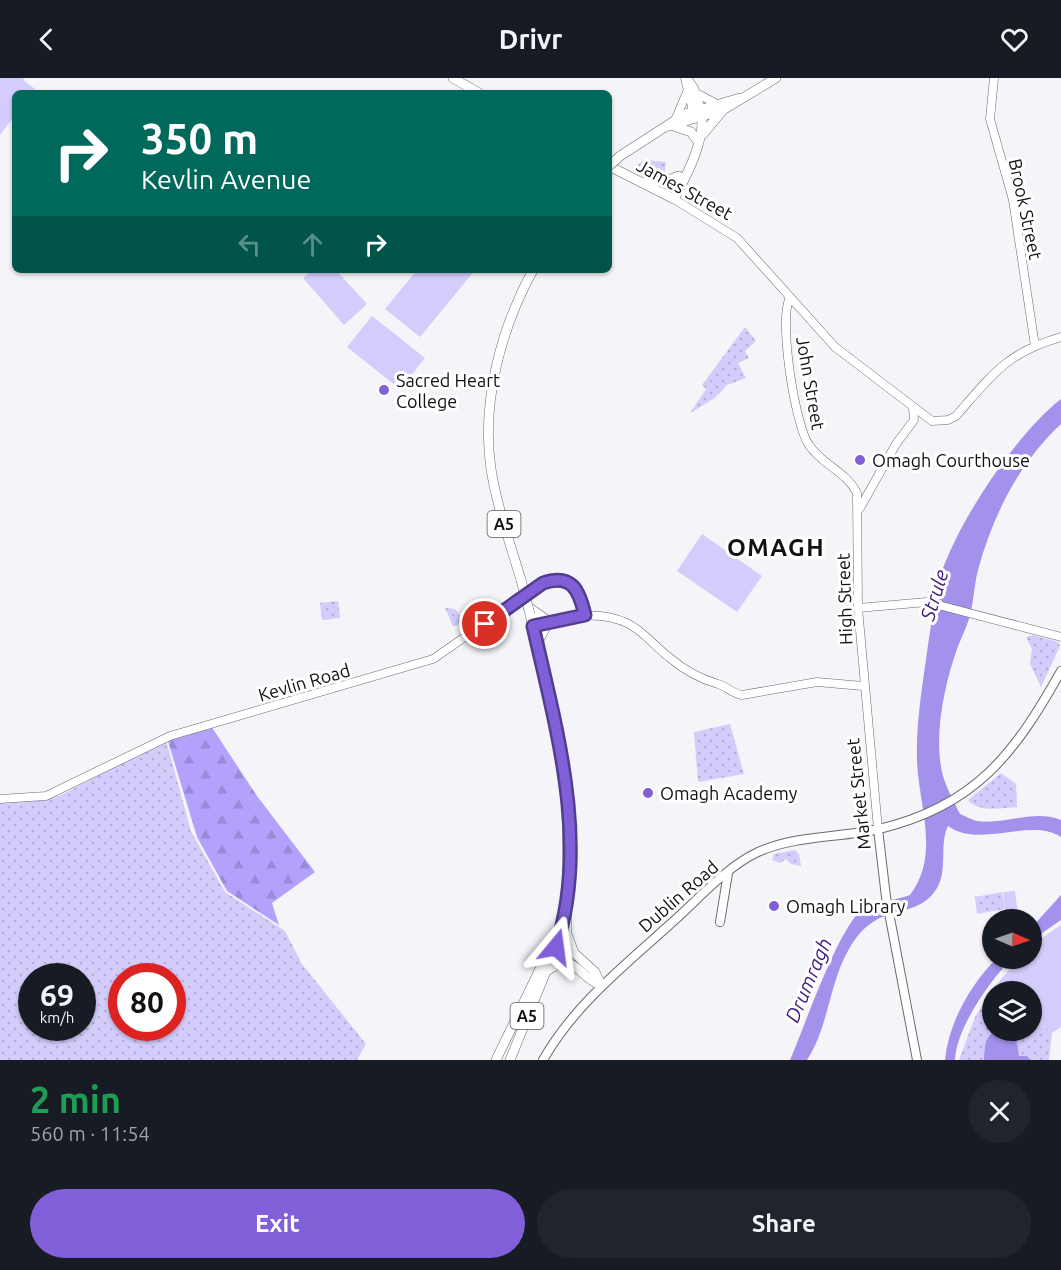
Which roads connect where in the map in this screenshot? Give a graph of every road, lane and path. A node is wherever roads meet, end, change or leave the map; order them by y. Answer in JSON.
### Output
{"nodes":[{"id":1,"x":453,"y":78,"type":"edge"},
{"id":2,"x":686,"y":78,"type":"edge"},
{"id":3,"x":776,"y":78,"type":"edge"},
{"id":4,"x":994,"y":78,"type":"edge"},
{"id":5,"x":474,"y":90,"type":"edge"},
{"id":6,"x":692,"y":92,"type":"junction"},
{"id":7,"x":720,"y":107,"type":"junction"},
{"id":8,"x":698,"y":114,"type":"junction"},
{"id":9,"x":675,"y":122,"type":"junction"},
{"id":10,"x":699,"y":141,"type":"junction"},
{"id":11,"x":612,"y":163,"type":"edge"},
{"id":12,"x":688,"y":166,"type":"junction"},
{"id":13,"x":612,"y":167,"type":"edge"},
{"id":14,"x":679,"y":176,"type":"junction"},
{"id":15,"x":642,"y":182,"type":"junction"},
{"id":16,"x":671,"y":197,"type":"junction"},
{"id":17,"x":532,"y":273,"type":"edge"},
{"id":18,"x":777,"y":282,"type":"junction"},
{"id":19,"x":790,"y":298,"type":"junction"},
{"id":20,"x":784,"y":311,"type":"junction"},
{"id":21,"x":1061,"y":337,"type":"edge"},
{"id":22,"x":1035,"y":346,"type":"junction"},
{"id":23,"x":913,"y":408,"type":"junction"},
{"id":24,"x":859,"y":510,"type":"junction"},
{"id":25,"x":858,"y":608,"type":"junction"},
{"id":26,"x":531,"y":611,"type":"junction"},
{"id":27,"x":585,"y":615,"type":"junction"},
{"id":28,"x":549,"y":622,"type":"junction"},
{"id":29,"x":533,"y":626,"type":"junction"},
{"id":30,"x":1061,"y":637,"type":"edge"},
{"id":31,"x":537,"y":645,"type":"junction"},
{"id":32,"x":1061,"y":670,"type":"edge"},
{"id":33,"x":863,"y":686,"type":"junction"},
{"id":34,"x":0,"y":799,"type":"edge"},
{"id":35,"x":878,"y":829,"type":"junction"},
{"id":36,"x":728,"y":873,"type":"junction"},
{"id":37,"x":566,"y":907,"type":"junction"},
{"id":38,"x":720,"y":922,"type":"dead end"},
{"id":39,"x":560,"y":934,"type":"junction"},
{"id":40,"x":545,"y":973,"type":"junction"},
{"id":41,"x":601,"y":985,"type":"junction"},
{"id":42,"x":496,"y":1060,"type":"edge"},
{"id":43,"x":510,"y":1060,"type":"edge"},
{"id":44,"x":543,"y":1060,"type":"edge"},
{"id":45,"x":917,"y":1060,"type":"edge"}],
"edges":[{"from":1,"to":5,"type":"highway"},
{"from":2,"to":6,"type":"street"},
{"from":3,"to":7,"type":"highway"},
{"from":4,"to":22,"type":"street","name":"Brook Street"},
{"from":6,"to":7,"type":"street"},
{"from":6,"to":8,"type":"street"},
{"from":6,"to":9,"type":"street"},
{"from":7,"to":8,"type":"highway"},
{"from":7,"to":10,"type":"highway"},
{"from":8,"to":9,"type":"highway"},
{"from":8,"to":10,"type":"highway"},
{"from":9,"to":10,"type":"highway"},
{"from":9,"to":11,"type":"highway","bridge":true},
{"from":10,"to":12,"type":"highway"},
{"from":12,"to":14,"type":"highway"},
{"from":12,"to":16,"type":"highway"},
{"from":13,"to":15,"type":"highway","name":"James Street"},
{"from":14,"to":15,"type":"highway"},
{"from":14,"to":16,"type":"highway"},
{"from":15,"to":16,"type":"highway","name":"James Street"},
{"from":16,"to":18,"type":"street","name":"James Street"},
{"from":17,"to":26,"type":"highway","number":"A5","bridge":true},
{"from":18,"to":19,"type":"street","name":"James Street"},
{"from":18,"to":20,"type":"street","name":"John Street"},
{"from":19,"to":20,"type":"street"},
{"from":19,"to":23,"type":"street","name":"James Street"},
{"from":20,"to":24,"type":"street","name":"John Street"},
{"from":21,"to":22,"type":"street","name":"James Street"},
{"from":22,"to":23,"type":"street","name":"James Street"},
{"from":23,"to":24,"type":"street"},
{"from":24,"to":25,"type":"street","name":"High Street"},
{"from":25,"to":30,"type":"street"},
{"from":25,"to":33,"type":"street","name":"High Street"},
{"from":26,"to":28,"type":"highway"},
{"from":26,"to":29,"type":"highway","number":"A5"},
{"from":27,"to":28,"type":"street"},
{"from":27,"to":33,"type":"street"},
{"from":27,"to":34,"type":"street","name":"Kevlin Road"},
{"from":28,"to":29,"type":"street"},
{"from":28,"to":31,"type":"highway"},
{"from":29,"to":31,"type":"highway","number":"A5"},
{"from":31,"to":37,"type":"highway","number":"A5"},
{"from":32,"to":35,"type":"main road","name":"Dublin Road"},
{"from":33,"to":35,"type":"street","name":"Market Street"},
{"from":35,"to":36,"type":"main road","name":"Dublin Road"},
{"from":35,"to":45,"type":"main road","name":"Market Street"},
{"from":36,"to":38,"type":"main road"},
{"from":36,"to":41,"type":"main road","name":"Dublin Road"},
{"from":37,"to":39,"type":"highway","number":"A5"},
{"from":37,"to":41,"type":"highway"},
{"from":39,"to":40,"type":"highway","number":"A5"},
{"from":39,"to":42,"type":"highway"},
{"from":40,"to":41,"type":"highway"},
{"from":40,"to":43,"type":"highway","number":"A5"},
{"from":41,"to":44,"type":"main road","name":"Dublin Road"}]}
